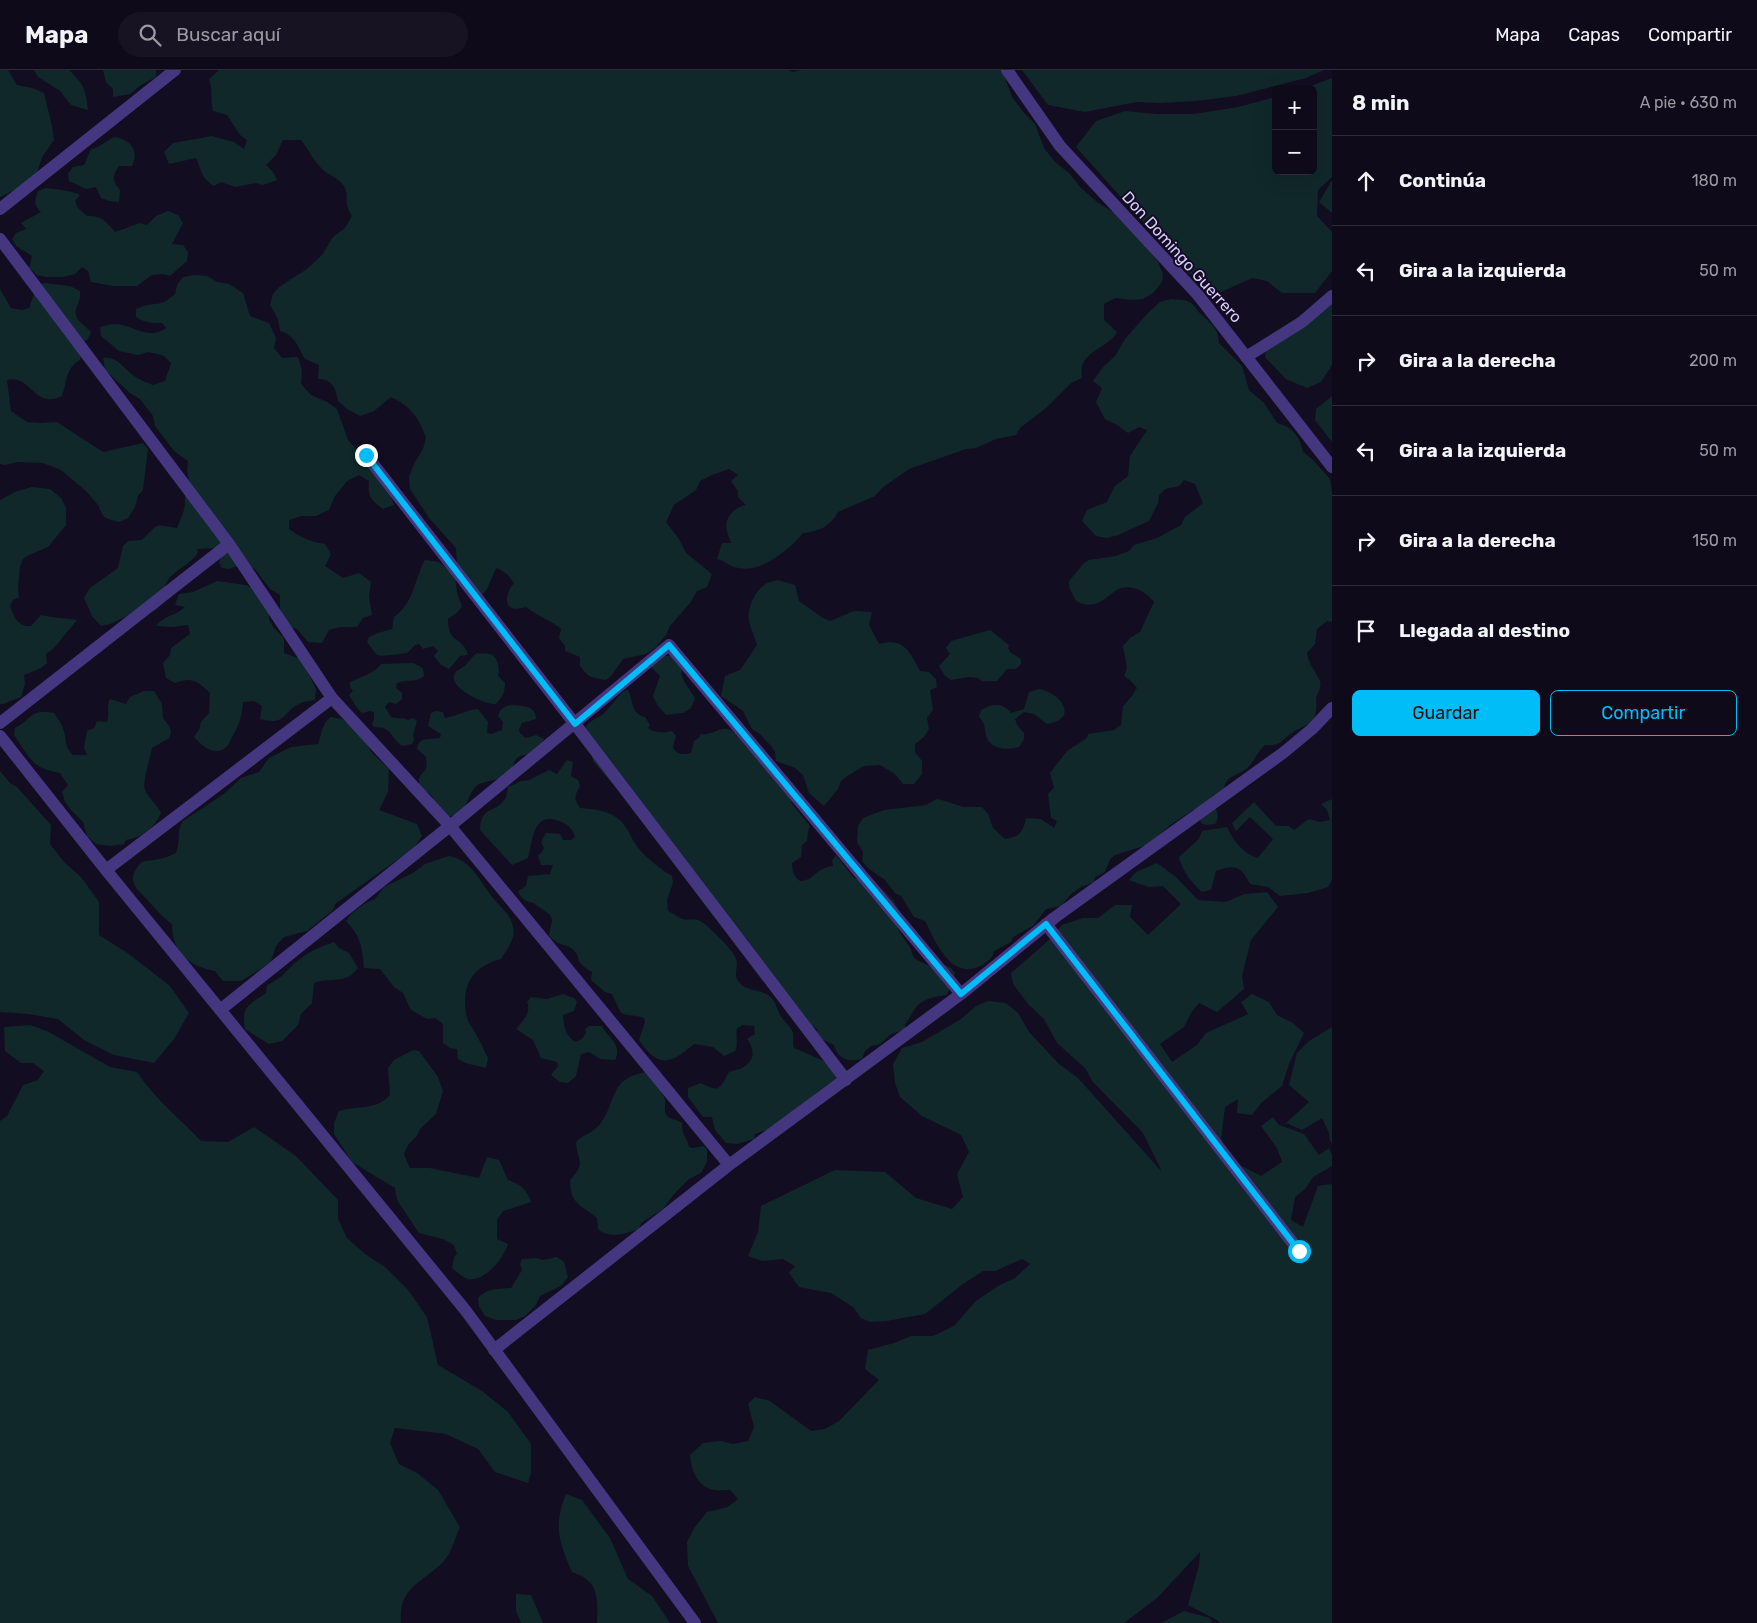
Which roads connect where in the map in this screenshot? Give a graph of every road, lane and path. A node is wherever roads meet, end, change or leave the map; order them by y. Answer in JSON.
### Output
{"nodes":[{"id":1,"x":175,"y":70,"type":"edge"},
{"id":2,"x":1007,"y":70,"type":"edge"},
{"id":3,"x":0,"y":209,"type":"edge"},
{"id":4,"x":0,"y":239,"type":"edge"},
{"id":5,"x":1332,"y":296,"type":"edge"},
{"id":6,"x":1246,"y":357,"type":"junction"},
{"id":7,"x":366,"y":455,"type":"dead end"},
{"id":8,"x":1332,"y":467,"type":"edge"},
{"id":9,"x":229,"y":544,"type":"junction"},
{"id":10,"x":332,"y":698,"type":"junction"},
{"id":11,"x":1332,"y":708,"type":"edge"},
{"id":12,"x":0,"y":723,"type":"edge"},
{"id":13,"x":575,"y":724,"type":"junction"},
{"id":14,"x":0,"y":736,"type":"edge"},
{"id":15,"x":450,"y":826,"type":"junction"},
{"id":16,"x":106,"y":870,"type":"junction"},
{"id":17,"x":1046,"y":924,"type":"junction"},
{"id":18,"x":961,"y":994,"type":"junction"},
{"id":19,"x":220,"y":1010,"type":"junction"},
{"id":20,"x":846,"y":1080,"type":"junction"},
{"id":21,"x":729,"y":1165,"type":"junction"},
{"id":22,"x":1299,"y":1251,"type":"dead end"},
{"id":23,"x":494,"y":1350,"type":"junction"},
{"id":24,"x":695,"y":1623,"type":"edge"}],
"edges":[{"from":1,"to":3,"type":"street"},
{"from":2,"to":6,"type":"street","name":"Don Domingo Guerrero"},
{"from":4,"to":9,"type":"street"},
{"from":5,"to":6,"type":"street"},
{"from":6,"to":8,"type":"street","name":"Don Domingo Guerrero"},
{"from":7,"to":13,"type":"street"},
{"from":9,"to":10,"type":"street"},
{"from":9,"to":12,"type":"street"},
{"from":10,"to":15,"type":"street"},
{"from":10,"to":16,"type":"street"},
{"from":11,"to":17,"type":"street"},
{"from":13,"to":15,"type":"street"},
{"from":13,"to":18,"type":"street"},
{"from":13,"to":20,"type":"street"},
{"from":14,"to":16,"type":"street"},
{"from":15,"to":19,"type":"street"},
{"from":15,"to":21,"type":"street"},
{"from":16,"to":19,"type":"street"},
{"from":17,"to":18,"type":"street"},
{"from":17,"to":22,"type":"street"},
{"from":18,"to":20,"type":"street"},
{"from":19,"to":23,"type":"street"},
{"from":20,"to":21,"type":"street"},
{"from":21,"to":23,"type":"street"},
{"from":23,"to":24,"type":"street"}]}
